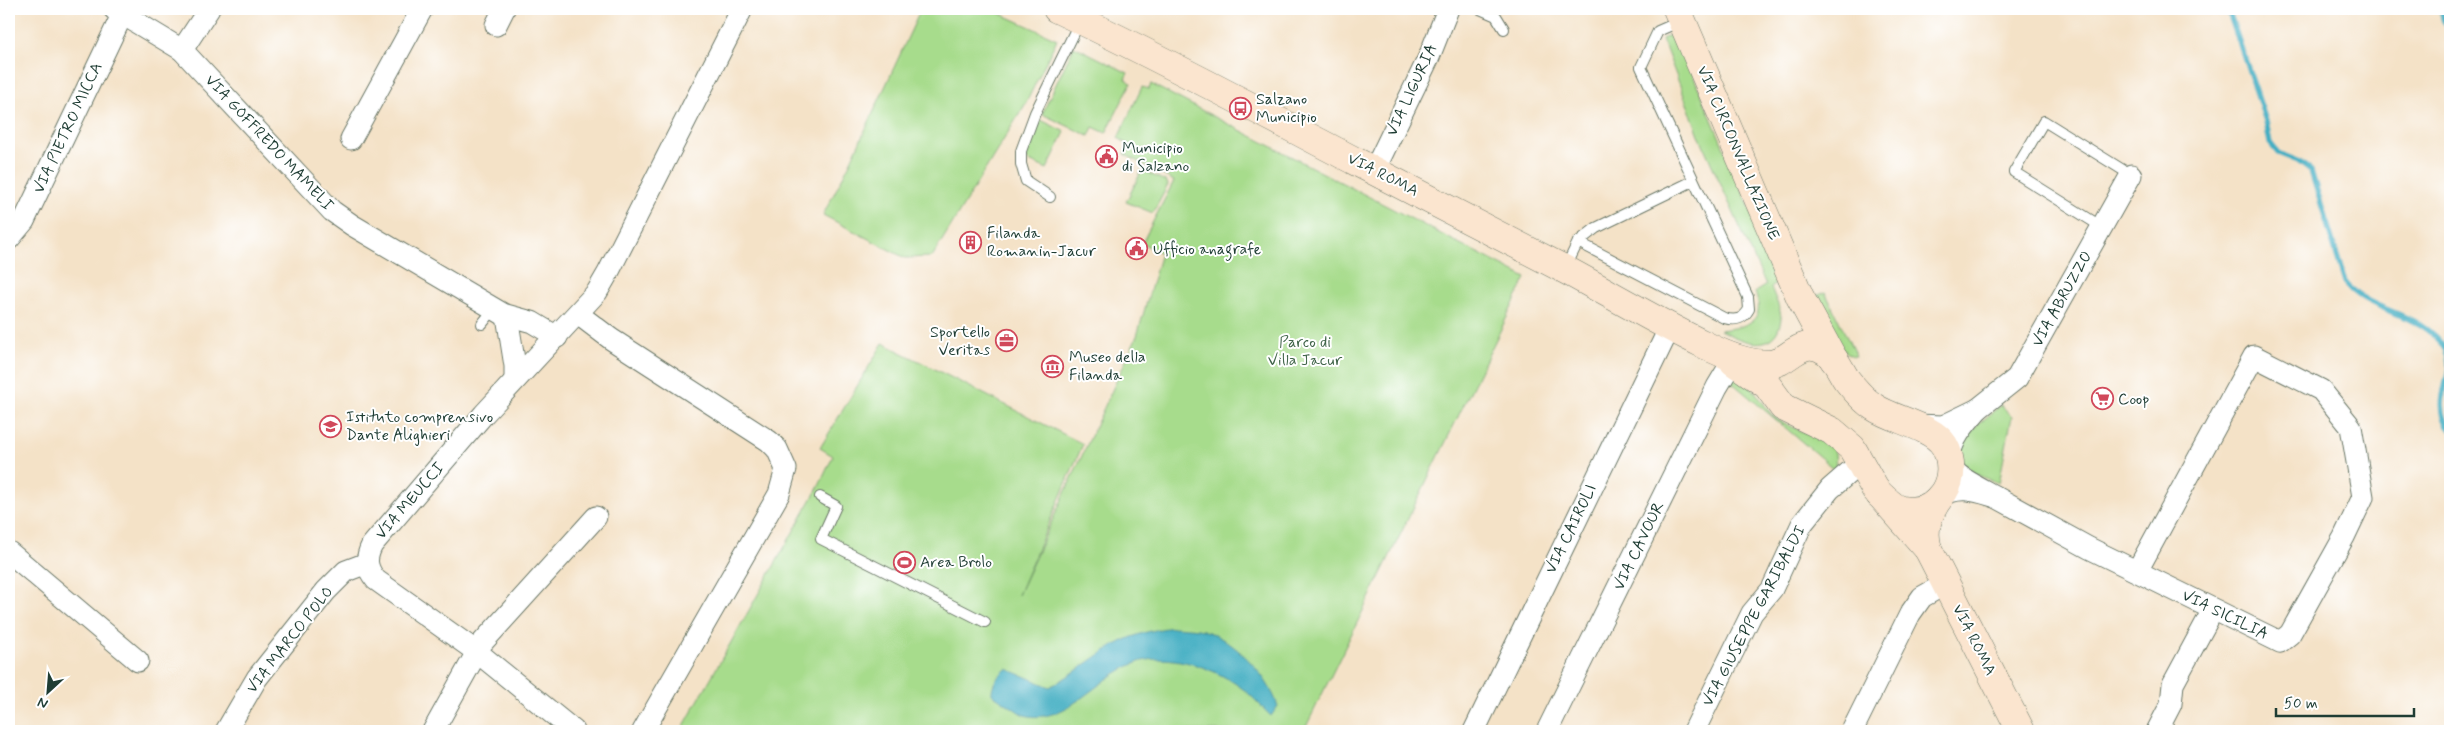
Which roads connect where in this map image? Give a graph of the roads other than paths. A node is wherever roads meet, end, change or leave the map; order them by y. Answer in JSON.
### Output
{"nodes":[{"id":1,"x":209,"y":9,"type":"edge"},
{"id":2,"x":422,"y":9,"type":"edge"},
{"id":3,"x":742,"y":9,"type":"edge"},
{"id":4,"x":1448,"y":9,"type":"edge"},
{"id":5,"x":1480,"y":9,"type":"edge"},
{"id":6,"x":118,"y":11,"type":"edge"},
{"id":7,"x":1069,"y":14,"type":"edge"},
{"id":8,"x":1679,"y":14,"type":"edge"},
{"id":9,"x":1504,"y":29,"type":"dead end"},
{"id":10,"x":182,"y":50,"type":"junction"},
{"id":11,"x":351,"y":139,"type":"dead end"},
{"id":12,"x":1374,"y":171,"type":"junction"},
{"id":13,"x":2131,"y":175,"type":"joint"},
{"id":14,"x":1693,"y":181,"type":"junction"},
{"id":15,"x":1050,"y":197,"type":"dead end"},
{"id":16,"x":2102,"y":227,"type":"junction"},
{"id":17,"x":9,"y":239,"type":"edge"},
{"id":18,"x":1578,"y":242,"type":"junction"},
{"id":19,"x":1565,"y":269,"type":"junction"},
{"id":20,"x":1800,"y":298,"type":"junction"},
{"id":21,"x":578,"y":314,"type":"junction"},
{"id":22,"x":498,"y":320,"type":"junction"},
{"id":23,"x":1670,"y":327,"type":"junction"},
{"id":24,"x":557,"y":337,"type":"junction"},
{"id":25,"x":1707,"y":346,"type":"junction"},
{"id":26,"x":540,"y":355,"type":"junction"},
{"id":27,"x":1783,"y":360,"type":"junction"},
{"id":28,"x":1834,"y":360,"type":"junction"},
{"id":29,"x":1732,"y":362,"type":"junction"},
{"id":30,"x":515,"y":379,"type":"junction"},
{"id":31,"x":1778,"y":400,"type":"junction"},
{"id":32,"x":1978,"y":408,"type":"junction"},
{"id":33,"x":1909,"y":424,"type":"junction"},
{"id":34,"x":1951,"y":460,"type":"junction"},
{"id":35,"x":1861,"y":462,"type":"junction"},
{"id":36,"x":1880,"y":495,"type":"junction"},
{"id":37,"x":820,"y":497,"type":"dead end"},
{"id":38,"x":1996,"y":497,"type":"junction"},
{"id":39,"x":1939,"y":498,"type":"junction"},
{"id":40,"x":596,"y":518,"type":"dead end"},
{"id":41,"x":1928,"y":549,"type":"junction"},
{"id":42,"x":9,"y":552,"type":"edge"},
{"id":43,"x":367,"y":563,"type":"junction"},
{"id":44,"x":2137,"y":571,"type":"junction"},
{"id":45,"x":1946,"y":584,"type":"junction"},
{"id":46,"x":2213,"y":610,"type":"junction"},
{"id":47,"x":985,"y":622,"type":"dead end"},
{"id":48,"x":477,"y":652,"type":"junction"},
{"id":49,"x":138,"y":661,"type":"dead end"},
{"id":50,"x":226,"y":731,"type":"edge"},
{"id":51,"x":433,"y":731,"type":"edge"},
{"id":52,"x":574,"y":731,"type":"edge"},
{"id":53,"x":643,"y":731,"type":"edge"},
{"id":54,"x":1474,"y":731,"type":"edge"},
{"id":55,"x":1547,"y":731,"type":"edge"},
{"id":56,"x":1694,"y":731,"type":"edge"},
{"id":57,"x":1852,"y":731,"type":"edge"},
{"id":58,"x":2021,"y":731,"type":"edge"},
{"id":59,"x":2157,"y":731,"type":"edge"}],
"edges":[{"from":1,"to":10,"type":"street"},
{"from":2,"to":11,"type":"street"},
{"from":3,"to":21,"type":"street","name":"VIA MEUCCI"},
{"from":4,"to":12,"type":"street","name":"VIA LIGURIA"},
{"from":5,"to":9,"type":"lane"},
{"from":6,"to":10,"type":"street","name":"VIA GOFFREDO MAMELI"},
{"from":6,"to":17,"type":"street","name":"VIA PIETRO MICCA"},
{"from":7,"to":12,"type":"main road","name":"VIA ROMA"},
{"from":7,"to":15,"type":"lane"},
{"from":8,"to":14,"type":"lane"},
{"from":8,"to":20,"type":"main road","name":"VIA CIRCONVALLAZIONE"},
{"from":10,"to":22,"type":"street","name":"VIA GOFFREDO MAMELI"},
{"from":12,"to":19,"type":"main road","name":"VIA ROMA"},
{"from":13,"to":16,"type":"street","name":"VIA ABRUZZO"},
{"from":13,"to":16,"type":"lane"},
{"from":14,"to":18,"type":"lane"},
{"from":14,"to":18,"type":"lane"},
{"from":16,"to":32,"type":"street","name":"VIA ABRUZZO"},
{"from":18,"to":19,"type":"lane"},
{"from":19,"to":23,"type":"main road","name":"VIA ROMA"},
{"from":20,"to":27,"type":"main road","name":"VIA CIRCONVALLAZIONE"},
{"from":20,"to":28,"type":"main road","name":"VIA CIRCONVALLAZIONE"},
{"from":21,"to":24,"type":"street","name":"VIA MEUCCI"},
{"from":21,"to":53,"type":"street"},
{"from":22,"to":24,"type":"street","name":"VIA GOFFREDO MAMELI"},
{"from":22,"to":26,"type":"street","name":"VIA GOFFREDO MAMELI"},
{"from":22,"to":30,"type":"street"},
{"from":23,"to":25,"type":"main road","name":"VIA ROMA"},
{"from":23,"to":54,"type":"street","name":"VIA CAIROLI"},
{"from":24,"to":26,"type":"street","name":"VIA MEUCCI"},
{"from":25,"to":27,"type":"main road","name":"VIA ROMA"},
{"from":25,"to":29,"type":"main road","name":"VIA ROMA"},
{"from":26,"to":30,"type":"street","name":"VIA MEUCCI"},
{"from":27,"to":28,"type":"main road","name":"VIA ROMA"},
{"from":27,"to":31,"type":"main road"},
{"from":28,"to":33,"type":"main road","name":"VIA ROMA"},
{"from":29,"to":31,"type":"main road","name":"VIA ROMA"},
{"from":29,"to":55,"type":"street","name":"VIA CAVOUR"},
{"from":30,"to":43,"type":"street","name":"VIA MEUCCI"},
{"from":31,"to":35,"type":"main road","name":"VIA ROMA"},
{"from":32,"to":33,"type":"street","name":"VIA ABRUZZO"},
{"from":32,"to":34,"type":"street","name":"VIA ABRUZZO"},
{"from":33,"to":34,"type":"main road","name":"VIA ROMA"},
{"from":34,"to":38,"type":"street","name":"VIA SICILIA"},
{"from":34,"to":39,"type":"main road","name":"VIA ROMA"},
{"from":35,"to":36,"type":"main road","name":"VIA ROMA"},
{"from":35,"to":56,"type":"street","name":"VIA GIUSEPPE GARIBALDI"},
{"from":36,"to":39,"type":"main road","name":"VIA ROMA"},
{"from":36,"to":41,"type":"main road","name":"VIA ROMA"},
{"from":37,"to":47,"type":"lane"},
{"from":38,"to":39,"type":"street","name":"VIA SICILIA"},
{"from":38,"to":44,"type":"street","name":"VIA SICILIA"},
{"from":39,"to":41,"type":"main road","name":"VIA ROMA"},
{"from":40,"to":48,"type":"street"},
{"from":41,"to":45,"type":"main road","name":"VIA ROMA"},
{"from":42,"to":49,"type":"street"},
{"from":43,"to":48,"type":"street"},
{"from":43,"to":50,"type":"street","name":"VIA MARCO POLO"},
{"from":44,"to":46,"type":"street","name":"VIA SICILIA"},
{"from":44,"to":46,"type":"street","name":"VIA SICILIA"},
{"from":45,"to":57,"type":"street"},
{"from":45,"to":58,"type":"main road","name":"VIA ROMA"},
{"from":46,"to":59,"type":"street"},
{"from":48,"to":51,"type":"street"},
{"from":48,"to":52,"type":"street"}]}
